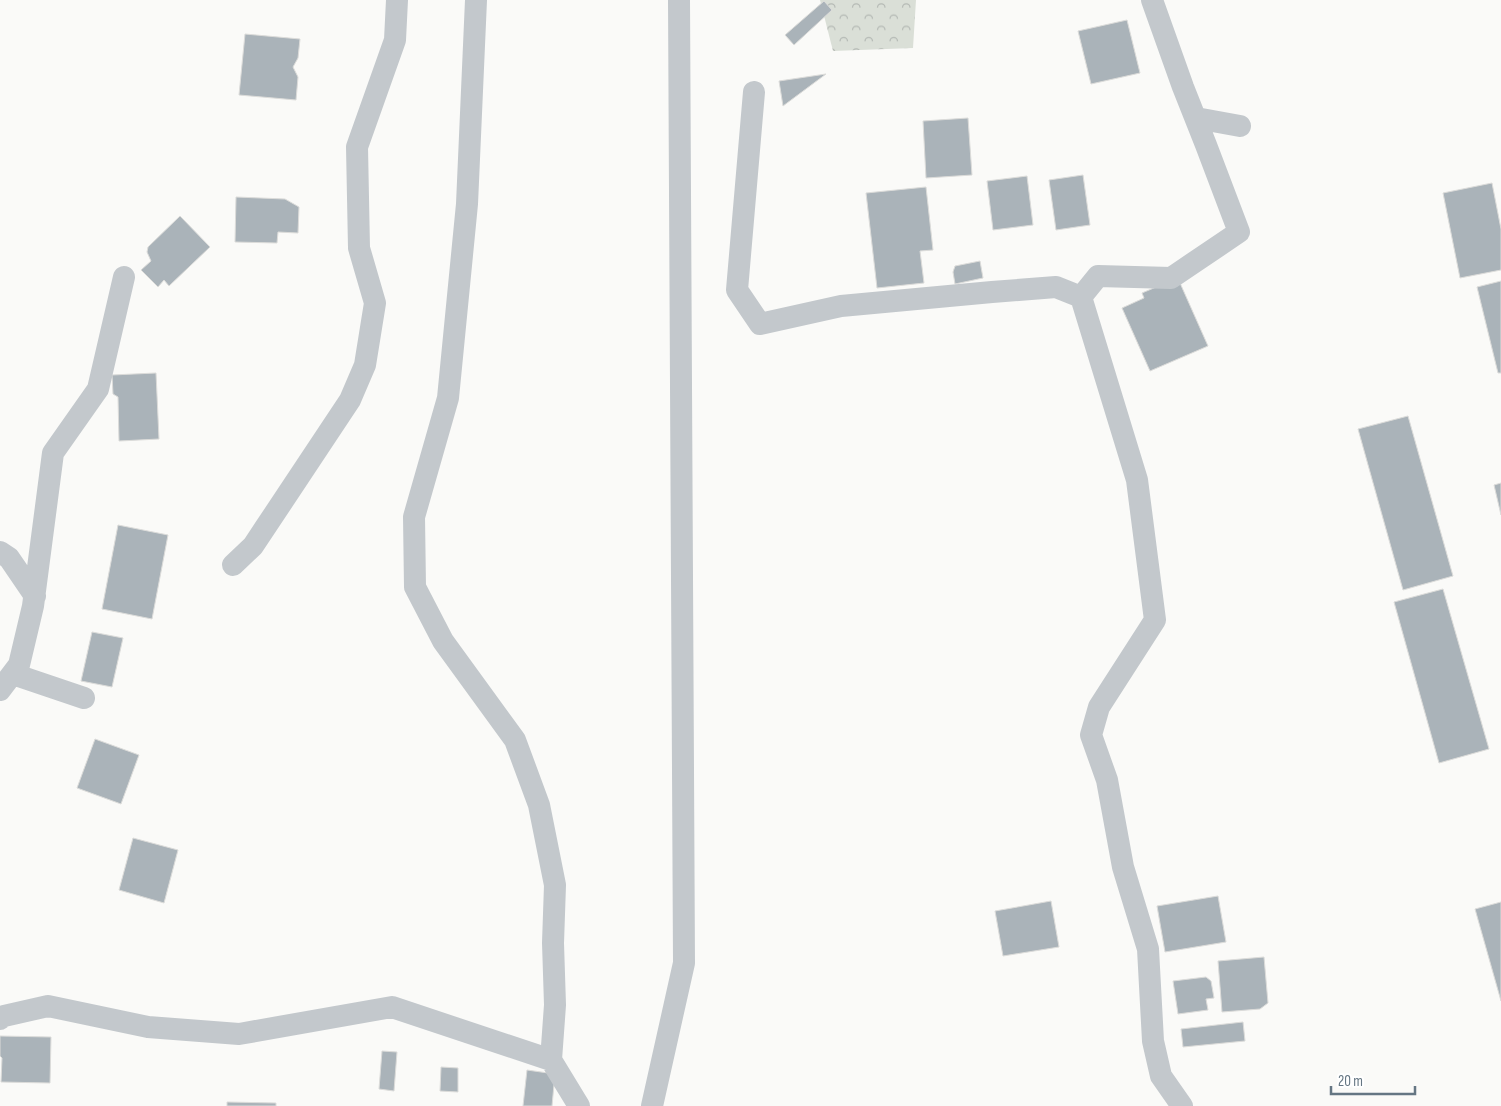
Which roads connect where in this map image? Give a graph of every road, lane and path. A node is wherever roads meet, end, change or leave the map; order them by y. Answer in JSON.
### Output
{"nodes":[{"id":1,"x":397,"y":0,"type":"edge"},
{"id":2,"x":476,"y":0,"type":"edge"},
{"id":3,"x":680,"y":0,"type":"edge"},
{"id":4,"x":1152,"y":0,"type":"edge"},
{"id":5,"x":754,"y":92,"type":"dead end"},
{"id":6,"x":1196,"y":118,"type":"junction"},
{"id":7,"x":1240,"y":126,"type":"dead end"},
{"id":8,"x":124,"y":277,"type":"dead end"},
{"id":9,"x":1080,"y":297,"type":"junction"},
{"id":10,"x":0,"y":552,"type":"edge"},
{"id":11,"x":233,"y":565,"type":"dead end"},
{"id":12,"x":35,"y":596,"type":"junction"},
{"id":13,"x":6,"y":682,"type":"edge"},
{"id":14,"x":84,"y":698,"type":"dead end"},
{"id":15,"x":0,"y":1019,"type":"edge"},
{"id":16,"x":551,"y":1060,"type":"junction"},
{"id":17,"x":579,"y":1106,"type":"edge"},
{"id":18,"x":652,"y":1106,"type":"edge"},
{"id":19,"x":1182,"y":1106,"type":"edge"}],
"edges":[{"from":1,"to":11,"type":"street"},
{"from":2,"to":16,"type":"street"},
{"from":3,"to":18,"type":"street"},
{"from":4,"to":6,"type":"street"},
{"from":5,"to":9,"type":"street"},
{"from":6,"to":7,"type":"street"},
{"from":6,"to":9,"type":"street"},
{"from":8,"to":12,"type":"street"},
{"from":9,"to":19,"type":"street"},
{"from":10,"to":12,"type":"street"},
{"from":12,"to":13,"type":"street"},
{"from":13,"to":14,"type":"street"},
{"from":15,"to":16,"type":"street"},
{"from":16,"to":17,"type":"street"}]}
